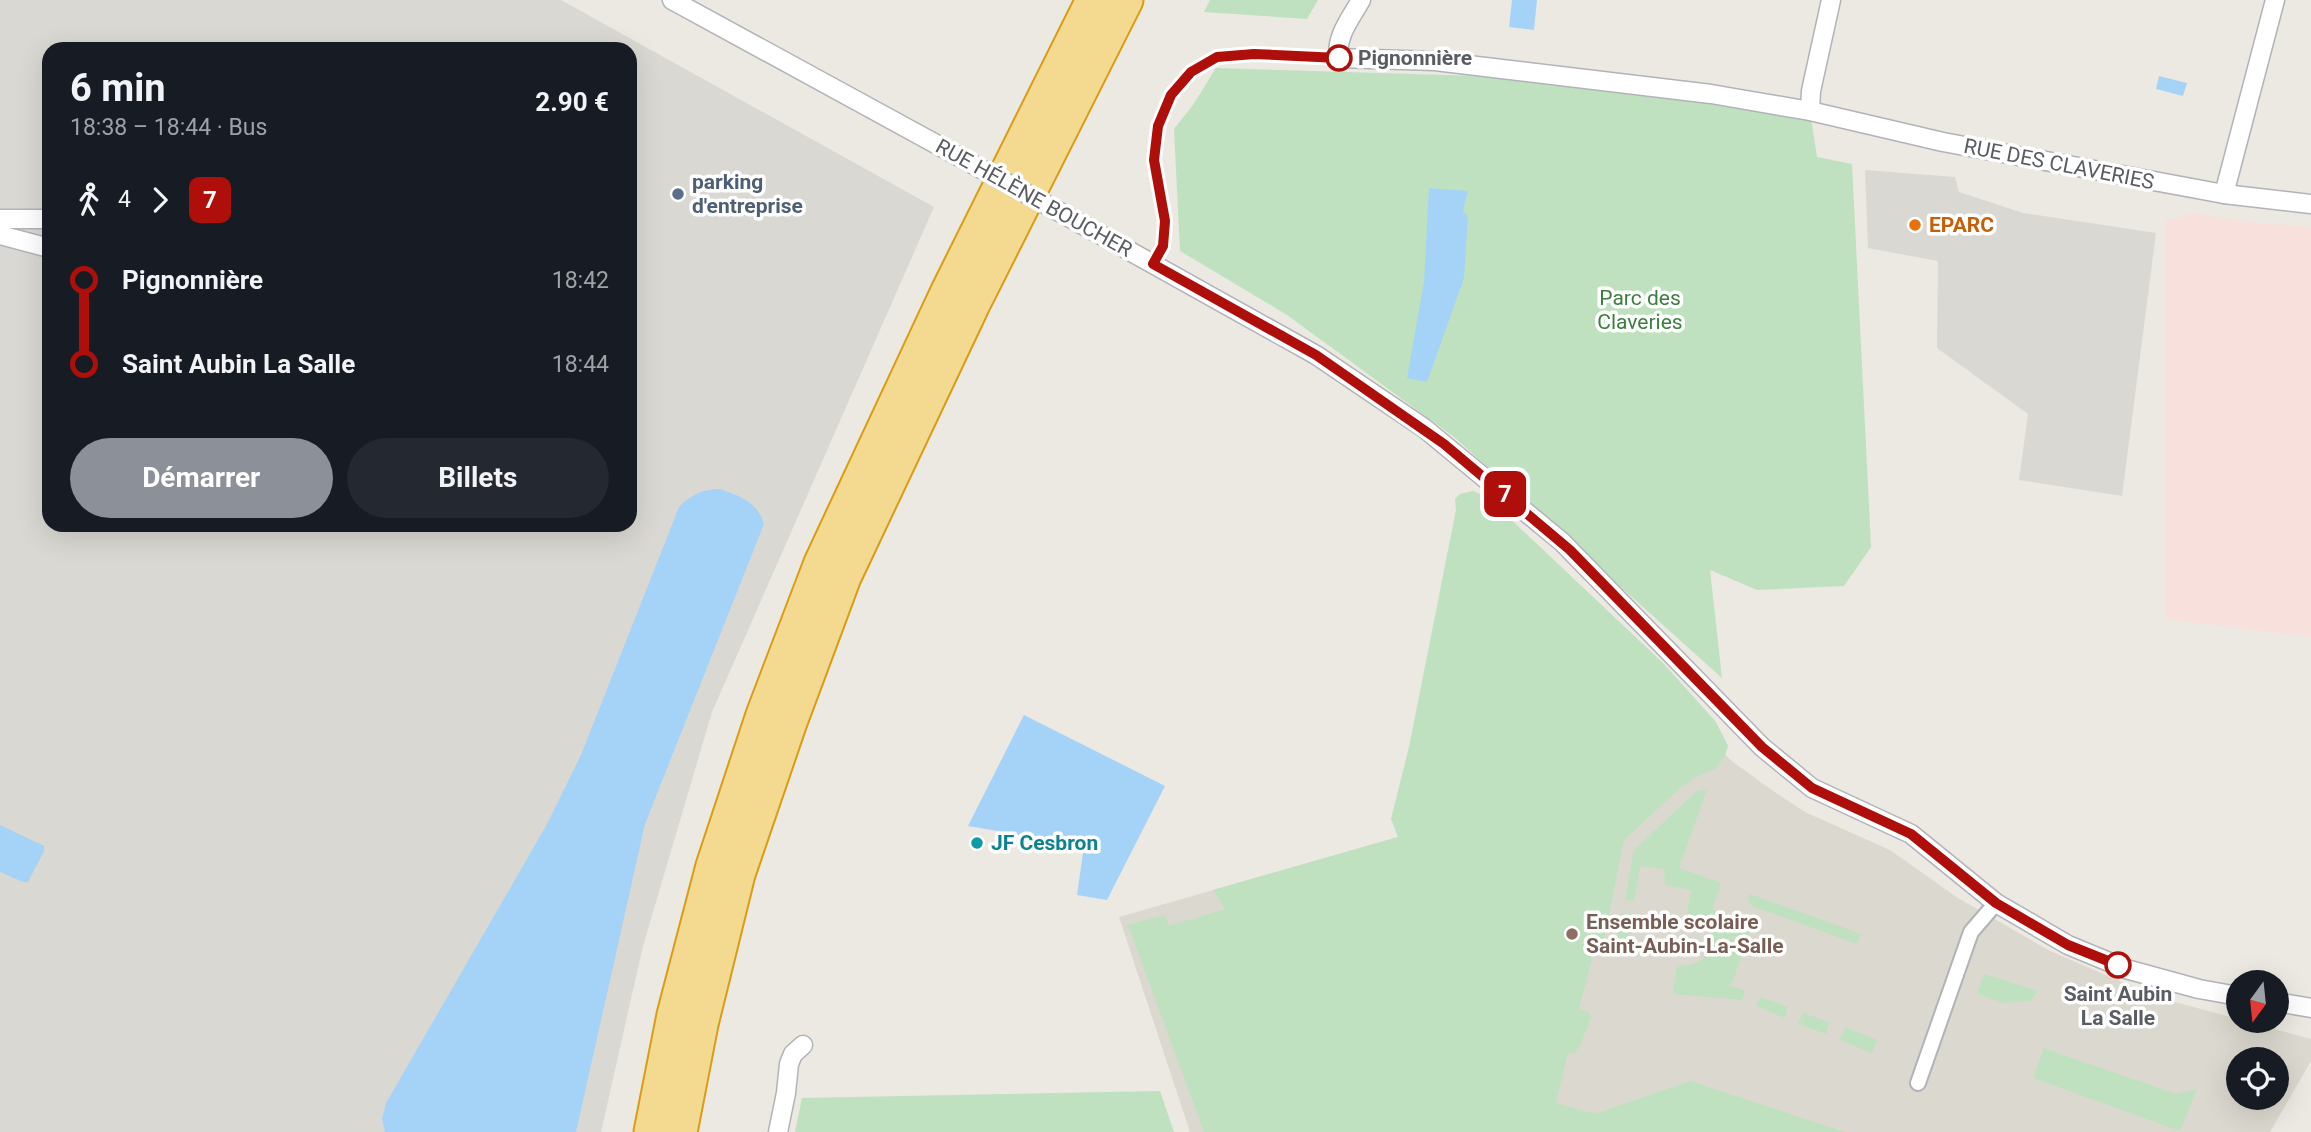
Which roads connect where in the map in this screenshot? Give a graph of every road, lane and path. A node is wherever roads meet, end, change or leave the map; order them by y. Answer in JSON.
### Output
{"nodes":[{"id":1,"x":672,"y":0,"type":"edge"},
{"id":2,"x":1093,"y":0,"type":"edge"},
{"id":3,"x":1126,"y":0,"type":"edge"},
{"id":4,"x":1360,"y":0,"type":"edge"},
{"id":5,"x":1831,"y":0,"type":"edge"},
{"id":6,"x":2275,"y":0,"type":"edge"},
{"id":7,"x":1810,"y":111,"type":"junction"},
{"id":8,"x":2224,"y":194,"type":"junction"},
{"id":9,"x":2311,"y":204,"type":"edge"},
{"id":10,"x":0,"y":219,"type":"edge"},
{"id":11,"x":42,"y":219,"type":"edge"},
{"id":12,"x":0,"y":234,"type":"edge"},
{"id":13,"x":42,"y":246,"type":"edge"},
{"id":14,"x":1996,"y":903,"type":"junction"},
{"id":15,"x":2226,"y":994,"type":"edge"},
{"id":16,"x":2289,"y":1004,"type":"edge"},
{"id":17,"x":2311,"y":1008,"type":"edge"},
{"id":18,"x":803,"y":1045,"type":"dead end"},
{"id":19,"x":1918,"y":1083,"type":"dead end"},
{"id":20,"x":651,"y":1132,"type":"edge"},
{"id":21,"x":680,"y":1132,"type":"edge"},
{"id":22,"x":778,"y":1132,"type":"edge"}],
"edges":[{"from":1,"to":14,"type":"street","name":"RUE HÉLÈNE BOUCHER","bridge":true},
{"from":2,"to":20,"type":"highway"},
{"from":3,"to":21,"type":"highway"},
{"from":4,"to":7,"type":"street","name":"RUE DES CLAVERIES"},
{"from":5,"to":7,"type":"street"},
{"from":6,"to":8,"type":"street"},
{"from":7,"to":8,"type":"street","name":"RUE DES CLAVERIES"},
{"from":8,"to":9,"type":"street","name":"RUE DES CLAVERIES"},
{"from":10,"to":11,"type":"street"},
{"from":12,"to":13,"type":"street"},
{"from":14,"to":15,"type":"street","name":"RUE HÉLÈNE BOUCHER"},
{"from":14,"to":19,"type":"street"},
{"from":16,"to":17,"type":"street"},
{"from":18,"to":22,"type":"street"}]}
